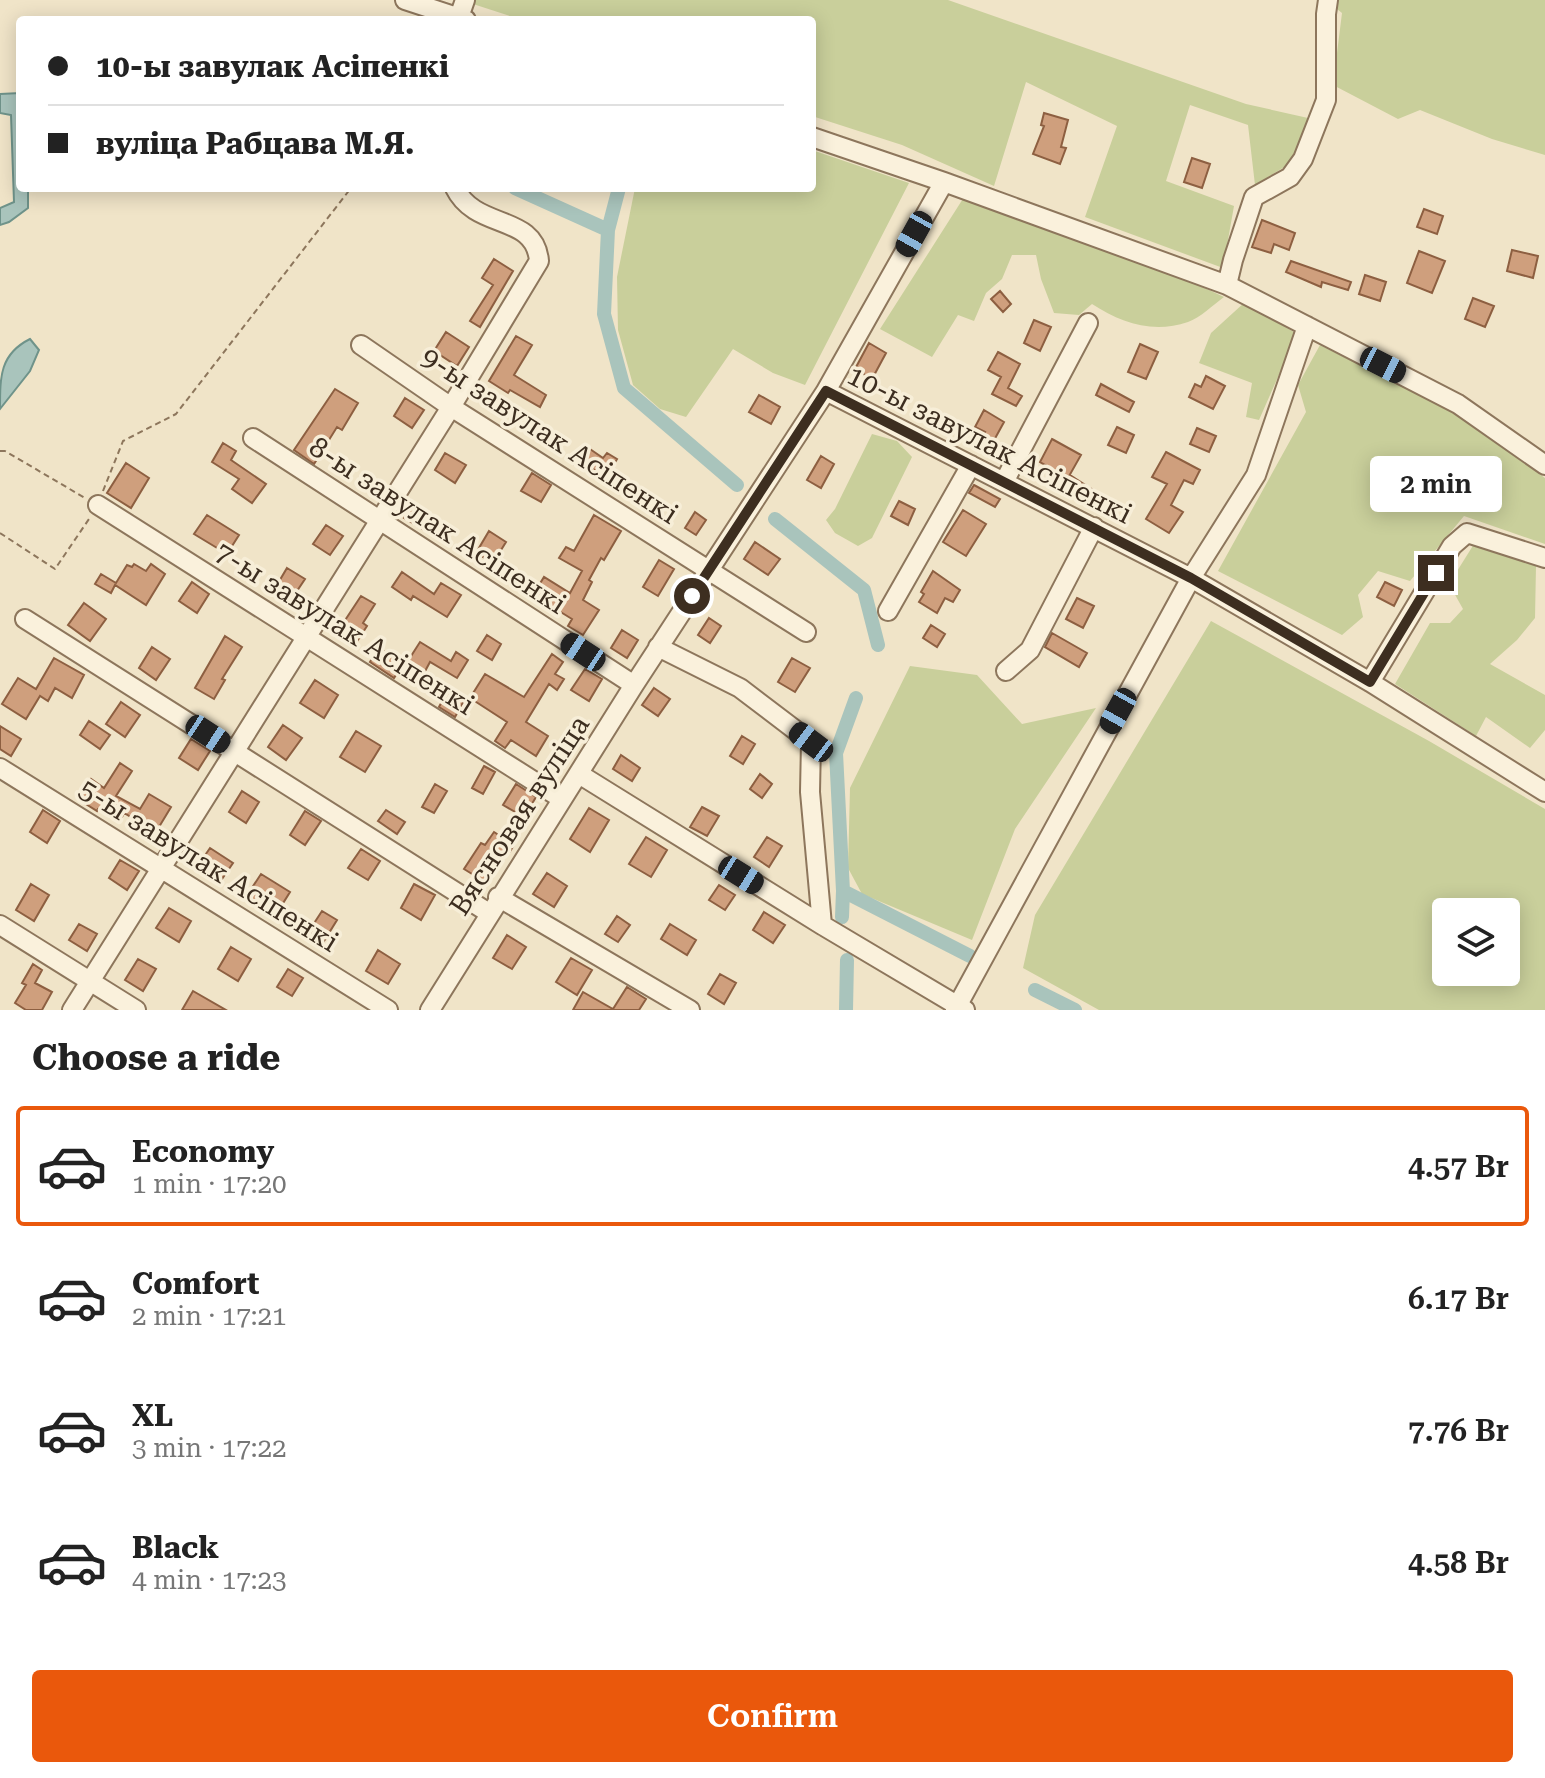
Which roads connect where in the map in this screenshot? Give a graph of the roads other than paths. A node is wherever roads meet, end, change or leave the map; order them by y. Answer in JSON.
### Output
{"nodes":[{"id":1,"x":405,"y":0,"type":"edge"},
{"id":2,"x":1328,"y":0,"type":"edge"},
{"id":3,"x":462,"y":14,"type":"edge"},
{"id":4,"x":816,"y":138,"type":"edge"},
{"id":5,"x":944,"y":182,"type":"junction"},
{"id":6,"x":458,"y":192,"type":"edge"},
{"id":7,"x":1227,"y":285,"type":"junction"},
{"id":8,"x":1088,"y":323,"type":"dead end"},
{"id":9,"x":1307,"y":326,"type":"junction"},
{"id":10,"x":361,"y":345,"type":"dead end"},
{"id":11,"x":826,"y":391,"type":"junction"},
{"id":12,"x":451,"y":407,"type":"junction"},
{"id":13,"x":253,"y":438,"type":"dead end"},
{"id":14,"x":971,"y":465,"type":"junction"},
{"id":15,"x":1545,"y":465,"type":"edge"},
{"id":16,"x":1004,"y":482,"type":"junction"},
{"id":17,"x":98,"y":505,"type":"road end"},
{"id":18,"x":379,"y":521,"type":"junction"},
{"id":19,"x":1094,"y":527,"type":"junction"},
{"id":20,"x":1545,"y":558,"type":"edge"},
{"id":21,"x":708,"y":570,"type":"junction"},
{"id":22,"x":1191,"y":578,"type":"junction"},
{"id":23,"x":888,"y":611,"type":"dead end"},
{"id":24,"x":25,"y":619,"type":"dead end"},
{"id":25,"x":806,"y":632,"type":"dead end"},
{"id":26,"x":306,"y":637,"type":"junction"},
{"id":27,"x":658,"y":647,"type":"junction"},
{"id":28,"x":1006,"y":671,"type":"dead end"},
{"id":29,"x":1370,"y":682,"type":"junction"},
{"id":30,"x":634,"y":685,"type":"junction"},
{"id":31,"x":234,"y":751,"type":"junction"},
{"id":32,"x":0,"y":768,"type":"edge"},
{"id":33,"x":579,"y":774,"type":"junction"},
{"id":34,"x":1545,"y":792,"type":"edge"},
{"id":35,"x":562,"y":799,"type":"junction"},
{"id":36,"x":161,"y":868,"type":"junction"},
{"id":37,"x":494,"y":905,"type":"junction"},
{"id":38,"x":0,"y":925,"type":"edge"},
{"id":39,"x":822,"y":925,"type":"junction"},
{"id":40,"x":90,"y":981,"type":"junction"},
{"id":41,"x":959,"y":1008,"type":"edge"},
{"id":42,"x":72,"y":1010,"type":"edge"},
{"id":43,"x":136,"y":1010,"type":"edge"},
{"id":44,"x":388,"y":1010,"type":"edge"},
{"id":45,"x":430,"y":1010,"type":"edge"},
{"id":46,"x":690,"y":1010,"type":"edge"}],
"edges":[{"from":1,"to":3,"type":"street"},
{"from":2,"to":7,"type":"street"},
{"from":4,"to":5,"type":"street"},
{"from":5,"to":7,"type":"street"},
{"from":5,"to":11,"type":"street"},
{"from":6,"to":12,"type":"street"},
{"from":7,"to":9,"type":"street"},
{"from":8,"to":16,"type":"street"},
{"from":9,"to":15,"type":"street"},
{"from":9,"to":22,"type":"street"},
{"from":10,"to":12,"type":"street","name":"9-ы завулак Асіпенкі"},
{"from":11,"to":14,"type":"street","name":"10-ы завулак Асіпенкі"},
{"from":11,"to":21,"type":"street","name":"10-ы завулак Асіпенкі"},
{"from":12,"to":18,"type":"street"},
{"from":12,"to":21,"type":"street","name":"9-ы завулак Асіпенкі"},
{"from":13,"to":18,"type":"street","name":"8-ы завулак Асіпенкі"},
{"from":14,"to":16,"type":"street","name":"10-ы завулак Асіпенкі"},
{"from":14,"to":23,"type":"street"},
{"from":16,"to":19,"type":"street","name":"10-ы завулак Асіпенкі"},
{"from":17,"to":26,"type":"street","name":"7-ы завулак Асіпенкі"},
{"from":18,"to":26,"type":"street"},
{"from":18,"to":30,"type":"street","name":"8-ы завулак Асіпенкі"},
{"from":19,"to":22,"type":"street","name":"10-ы завулак Асіпенкі"},
{"from":19,"to":28,"type":"street"},
{"from":20,"to":29,"type":"street"},
{"from":21,"to":25,"type":"street","name":"9-ы завулак Асіпенкі"},
{"from":21,"to":27,"type":"street","name":"Вясновая вуліца"},
{"from":22,"to":29,"type":"street","name":"10-ы завулак Асіпенкі"},
{"from":22,"to":41,"type":"street"},
{"from":24,"to":31,"type":"street"},
{"from":26,"to":31,"type":"street"},
{"from":26,"to":35,"type":"street","name":"7-ы завулак Асіпенкі"},
{"from":27,"to":30,"type":"street","name":"Вясновая вуліца"},
{"from":27,"to":39,"type":"street"},
{"from":29,"to":34,"type":"street"},
{"from":30,"to":33,"type":"street","name":"Вясновая вуліца"},
{"from":31,"to":36,"type":"street"},
{"from":31,"to":37,"type":"street"},
{"from":32,"to":36,"type":"street","name":"5-ы завулак Асіпенкі"},
{"from":33,"to":35,"type":"street","name":"Вясновая вуліца"},
{"from":33,"to":39,"type":"street"},
{"from":35,"to":37,"type":"street","name":"Вясновая вуліца"},
{"from":36,"to":40,"type":"street"},
{"from":36,"to":44,"type":"street","name":"5-ы завулак Асіпенкі"},
{"from":37,"to":45,"type":"street","name":"Вясновая вуліца"},
{"from":37,"to":46,"type":"street"},
{"from":38,"to":40,"type":"street"},
{"from":39,"to":41,"type":"street"},
{"from":40,"to":42,"type":"street"},
{"from":40,"to":43,"type":"street"}]}
